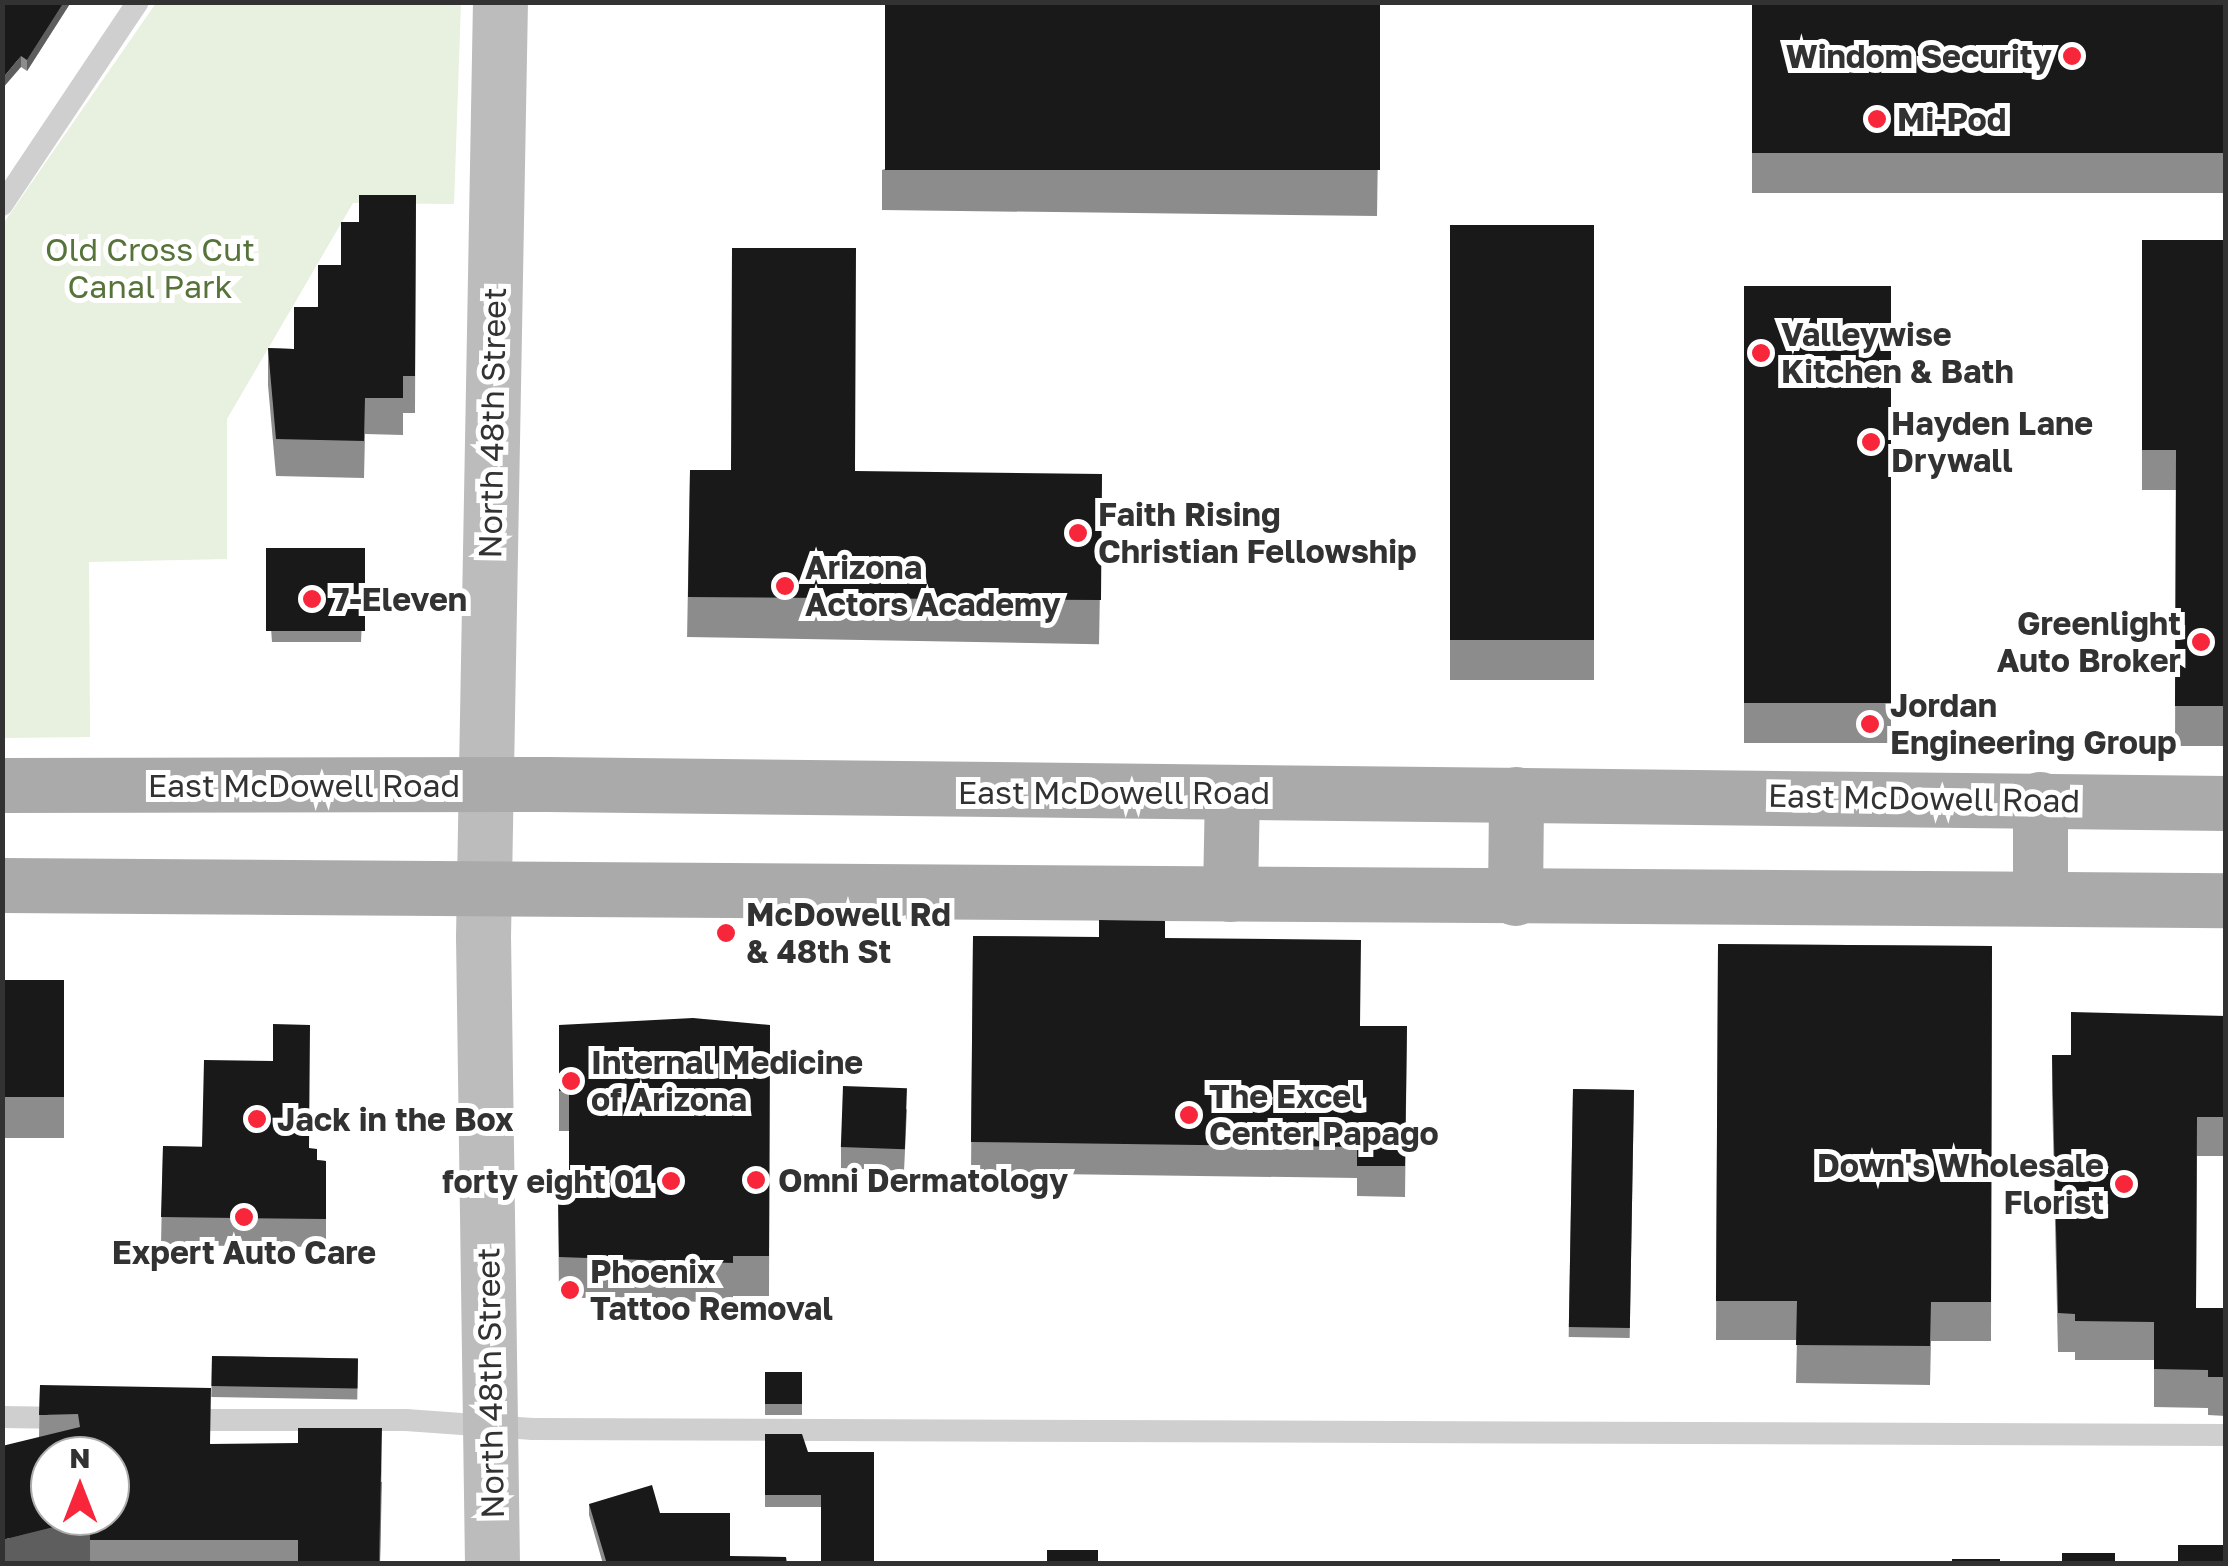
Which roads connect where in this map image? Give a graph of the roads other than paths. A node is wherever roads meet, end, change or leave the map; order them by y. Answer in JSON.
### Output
{"nodes":[{"id":1,"x":138,"y":2,"type":"edge"},
{"id":2,"x":500,"y":2,"type":"edge"},
{"id":3,"x":2,"y":204,"type":"edge"},
{"id":4,"x":486,"y":784,"type":"junction"},
{"id":5,"x":2,"y":785,"type":"edge"},
{"id":6,"x":1232,"y":793,"type":"junction"},
{"id":7,"x":1516,"y":794,"type":"junction"},
{"id":8,"x":2040,"y":799,"type":"junction"},
{"id":9,"x":2226,"y":803,"type":"edge"},
{"id":10,"x":2,"y":884,"type":"edge"},
{"id":11,"x":484,"y":886,"type":"junction"},
{"id":12,"x":1230,"y":894,"type":"junction"},
{"id":13,"x":1515,"y":898,"type":"junction"},
{"id":14,"x":2040,"y":898,"type":"junction"},
{"id":15,"x":2226,"y":900,"type":"edge"},
{"id":16,"x":2,"y":1417,"type":"edge"},
{"id":17,"x":94,"y":1419,"type":"edge"},
{"id":18,"x":148,"y":1420,"type":"edge"},
{"id":19,"x":490,"y":1428,"type":"junction"},
{"id":20,"x":2226,"y":1434,"type":"edge"},
{"id":21,"x":492,"y":1564,"type":"edge"}],
"edges":[{"from":1,"to":3,"type":"lane"},
{"from":2,"to":4,"type":"street","name":"North 48th Street"},
{"from":4,"to":5,"type":"main road","name":"East McDowell Road"},
{"from":4,"to":6,"type":"main road","name":"East McDowell Road"},
{"from":4,"to":11,"type":"street","name":"North 48th Street"},
{"from":6,"to":7,"type":"main road","name":"East McDowell Road"},
{"from":6,"to":12,"type":"main road"},
{"from":7,"to":8,"type":"main road","name":"East McDowell Road"},
{"from":7,"to":13,"type":"main road"},
{"from":8,"to":9,"type":"main road","name":"East McDowell Road"},
{"from":8,"to":14,"type":"main road"},
{"from":10,"to":11,"type":"main road"},
{"from":11,"to":12,"type":"main road"},
{"from":11,"to":19,"type":"street","name":"North 48th Street"},
{"from":12,"to":13,"type":"main road"},
{"from":13,"to":14,"type":"main road"},
{"from":14,"to":15,"type":"main road"},
{"from":16,"to":17,"type":"lane"},
{"from":18,"to":19,"type":"lane"},
{"from":19,"to":20,"type":"lane"},
{"from":19,"to":21,"type":"street","name":"North 48th Street"}]}
